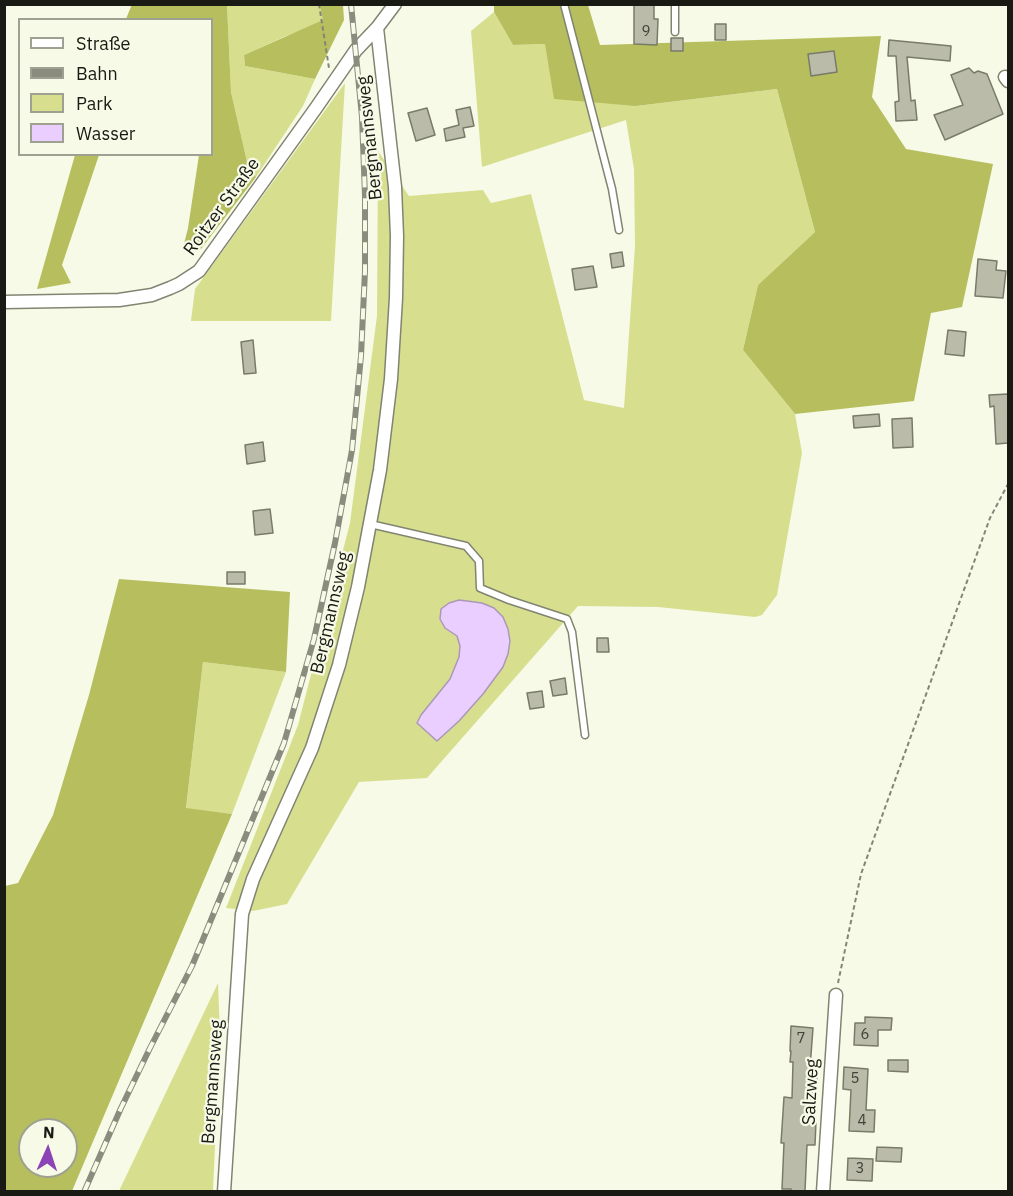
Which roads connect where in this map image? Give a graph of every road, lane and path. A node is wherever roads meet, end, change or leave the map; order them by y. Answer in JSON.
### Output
{"nodes":[{"id":1,"x":319,"y":4,"type":"edge"},
{"id":2,"x":395,"y":4,"type":"edge"},
{"id":3,"x":564,"y":4,"type":"edge"},
{"id":4,"x":675,"y":4,"type":"edge"},
{"id":5,"x":377,"y":28,"type":"junction"},
{"id":6,"x":675,"y":32,"type":"dead end"},
{"id":7,"x":332,"y":85,"type":"junction"},
{"id":8,"x":619,"y":230,"type":"dead end"},
{"id":9,"x":4,"y":302,"type":"edge"},
{"id":10,"x":1008,"y":484,"type":"edge"},
{"id":11,"x":370,"y":524,"type":"junction"},
{"id":12,"x":585,"y":735,"type":"dead end"},
{"id":13,"x":836,"y":995,"type":"joint"},
{"id":14,"x":224,"y":1191,"type":"edge"},
{"id":15,"x":823,"y":1191,"type":"edge"}],
"edges":[{"from":1,"to":7,"type":"path"},
{"from":2,"to":5,"type":"street","name":"Roitzer Straße"},
{"from":3,"to":8,"type":"lane"},
{"from":4,"to":6,"type":"lane"},
{"from":5,"to":7,"type":"street","name":"Roitzer Straße"},
{"from":5,"to":11,"type":"street","name":"Bergmannsweg"},
{"from":7,"to":9,"type":"street","name":"Roitzer Straße"},
{"from":10,"to":13,"type":"path"},
{"from":11,"to":12,"type":"lane"},
{"from":11,"to":14,"type":"street","name":"Bergmannsweg"},
{"from":13,"to":15,"type":"street","name":"Salzweg"}]}
